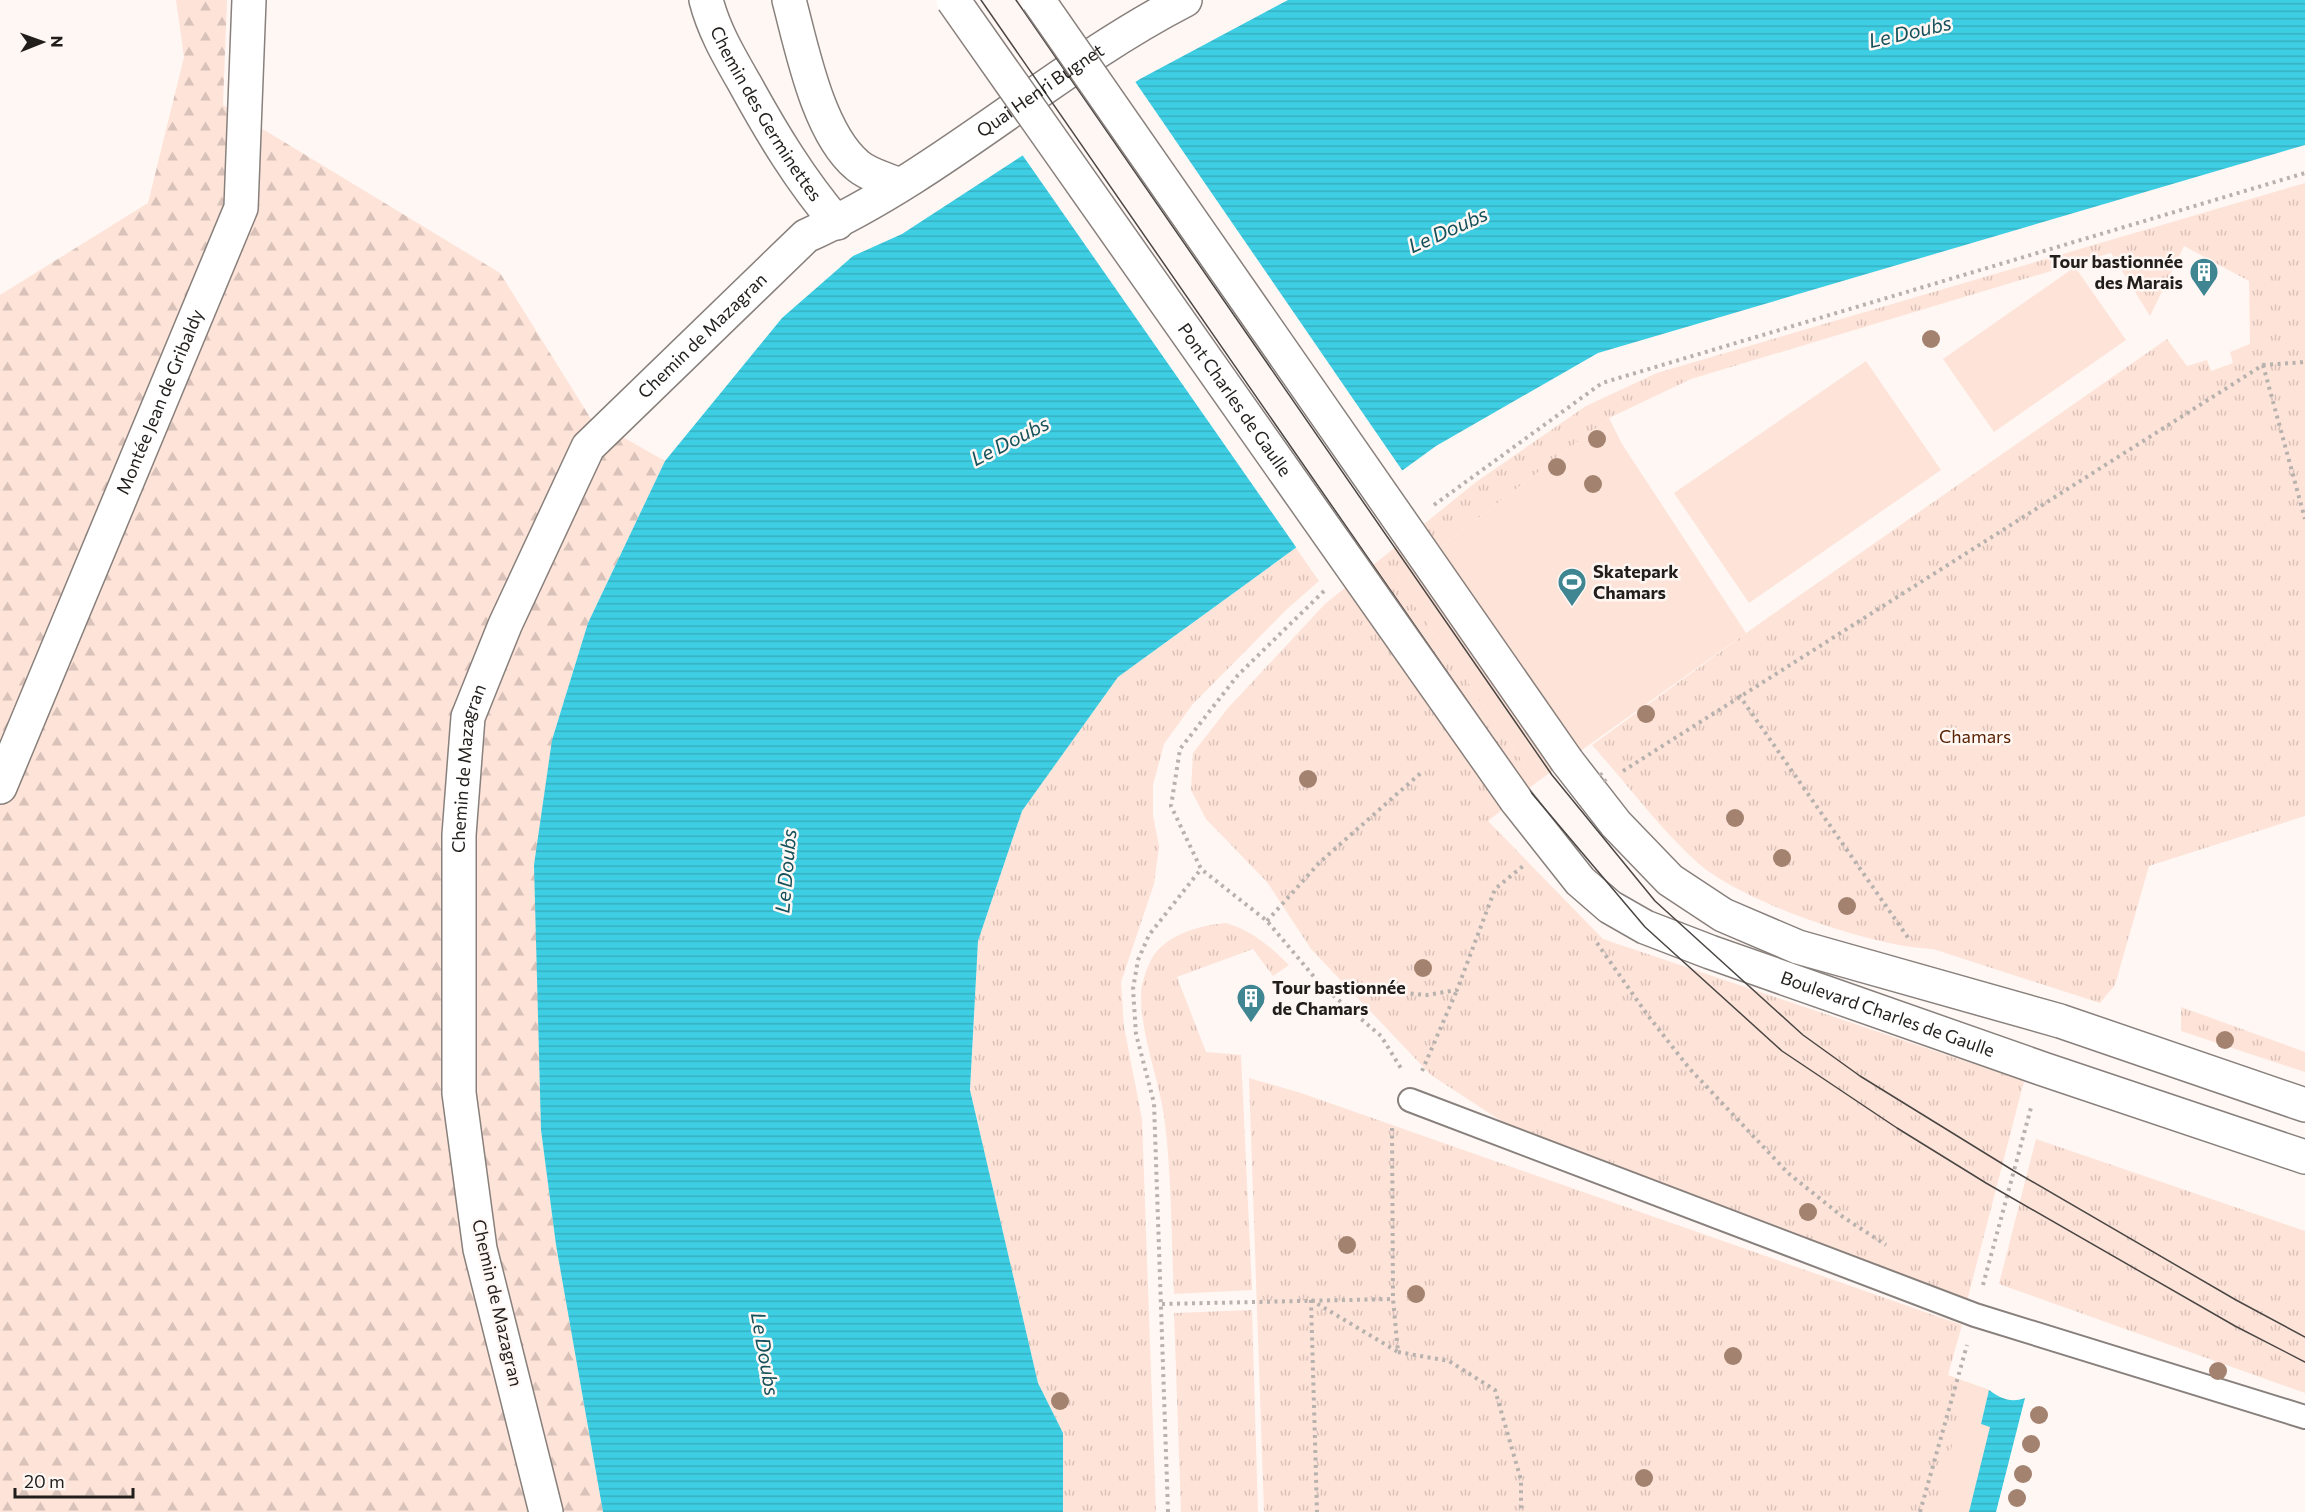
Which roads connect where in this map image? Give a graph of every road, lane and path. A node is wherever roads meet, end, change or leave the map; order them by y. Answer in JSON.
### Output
{"nodes":[{"id":1,"x":249,"y":0,"type":"edge"},
{"id":2,"x":706,"y":0,"type":"edge"},
{"id":3,"x":789,"y":0,"type":"edge"},
{"id":4,"x":953,"y":0,"type":"edge"},
{"id":5,"x":1038,"y":0,"type":"edge"},
{"id":6,"x":1155,"y":7,"type":"edge"},
{"id":7,"x":2305,"y":173,"type":"edge"},
{"id":8,"x":899,"y":184,"type":"junction"},
{"id":9,"x":837,"y":223,"type":"junction"},
{"id":10,"x":2305,"y":362,"type":"edge"},
{"id":11,"x":2263,"y":365,"type":"junction"},
{"id":12,"x":1432,"y":507,"type":"dead end"},
{"id":13,"x":2305,"y":519,"type":"edge"},
{"id":14,"x":1330,"y":585,"type":"dead end"},
{"id":15,"x":1739,"y":695,"type":"junction"},
{"id":16,"x":1423,"y":771,"type":"dead end"},
{"id":17,"x":1606,"y":782,"type":"dead end"},
{"id":18,"x":0,"y":787,"type":"edge"},
{"id":19,"x":1516,"y":800,"type":"joint"},
{"id":20,"x":1528,"y":862,"type":"dead end"},
{"id":21,"x":1201,"y":869,"type":"junction"},
{"id":22,"x":1267,"y":921,"type":"junction"},
{"id":23,"x":1594,"y":938,"type":"dead end"},
{"id":24,"x":1910,"y":940,"type":"dead end"},
{"id":25,"x":1321,"y":985,"type":"junction"},
{"id":26,"x":1457,"y":990,"type":"junction"},
{"id":27,"x":2035,"y":1096,"type":"dead end"},
{"id":28,"x":1410,"y":1100,"type":"junction"},
{"id":29,"x":2305,"y":1105,"type":"edge"},
{"id":30,"x":2305,"y":1157,"type":"edge"},
{"id":31,"x":1889,"y":1246,"type":"dead end"},
{"id":32,"x":1983,"y":1286,"type":"dead end"},
{"id":33,"x":1394,"y":1299,"type":"junction"},
{"id":34,"x":1311,"y":1300,"type":"junction"},
{"id":35,"x":1162,"y":1304,"type":"junction"},
{"id":36,"x":1975,"y":1315,"type":"junction"},
{"id":37,"x":1398,"y":1352,"type":"junction"},
{"id":38,"x":2305,"y":1417,"type":"edge"},
{"id":39,"x":546,"y":1512,"type":"edge"},
{"id":40,"x":1168,"y":1512,"type":"edge"},
{"id":41,"x":1317,"y":1512,"type":"edge"},
{"id":42,"x":1521,"y":1512,"type":"edge"},
{"id":43,"x":1920,"y":1512,"type":"edge"}],
"edges":[{"from":1,"to":18,"type":"main road","name":"Montée Jean de Gribaldy"},
{"from":2,"to":9,"type":"main road","name":"Chemin des Germinettes"},
{"from":3,"to":8,"type":"main road"},
{"from":4,"to":19,"type":"main road","name":"Pont Charles de Gaulle","bridge":true},
{"from":5,"to":29,"type":"main road","name":"Boulevard Charles de Gaulle","bridge":true},
{"from":6,"to":8,"type":"main road","name":"Quai Henri Bugnet"},
{"from":7,"to":12,"type":"path"},
{"from":8,"to":9,"type":"main road","name":"Chemin de Mazagran"},
{"from":9,"to":39,"type":"main road","name":"Chemin de Mazagran"},
{"from":10,"to":11,"type":"path"},
{"from":11,"to":13,"type":"path"},
{"from":11,"to":15,"type":"path"},
{"from":14,"to":21,"type":"path"},
{"from":15,"to":17,"type":"path"},
{"from":15,"to":24,"type":"path"},
{"from":16,"to":22,"type":"path"},
{"from":19,"to":30,"type":"main road","name":"Boulevard Charles de Gaulle"},
{"from":20,"to":26,"type":"path"},
{"from":21,"to":22,"type":"path"},
{"from":21,"to":35,"type":"path"},
{"from":22,"to":25,"type":"path"},
{"from":23,"to":31,"type":"path"},
{"from":25,"to":26,"type":"path"},
{"from":25,"to":28,"type":"path"},
{"from":26,"to":28,"type":"path"},
{"from":27,"to":32,"type":"path"},
{"from":28,"to":33,"type":"path"},
{"from":28,"to":36,"type":"lane"},
{"from":33,"to":34,"type":"path"},
{"from":33,"to":37,"type":"path"},
{"from":34,"to":35,"type":"path"},
{"from":34,"to":37,"type":"path"},
{"from":34,"to":41,"type":"path"},
{"from":35,"to":40,"type":"path"},
{"from":36,"to":38,"type":"lane"},
{"from":36,"to":43,"type":"path"},
{"from":37,"to":42,"type":"path"}]}
